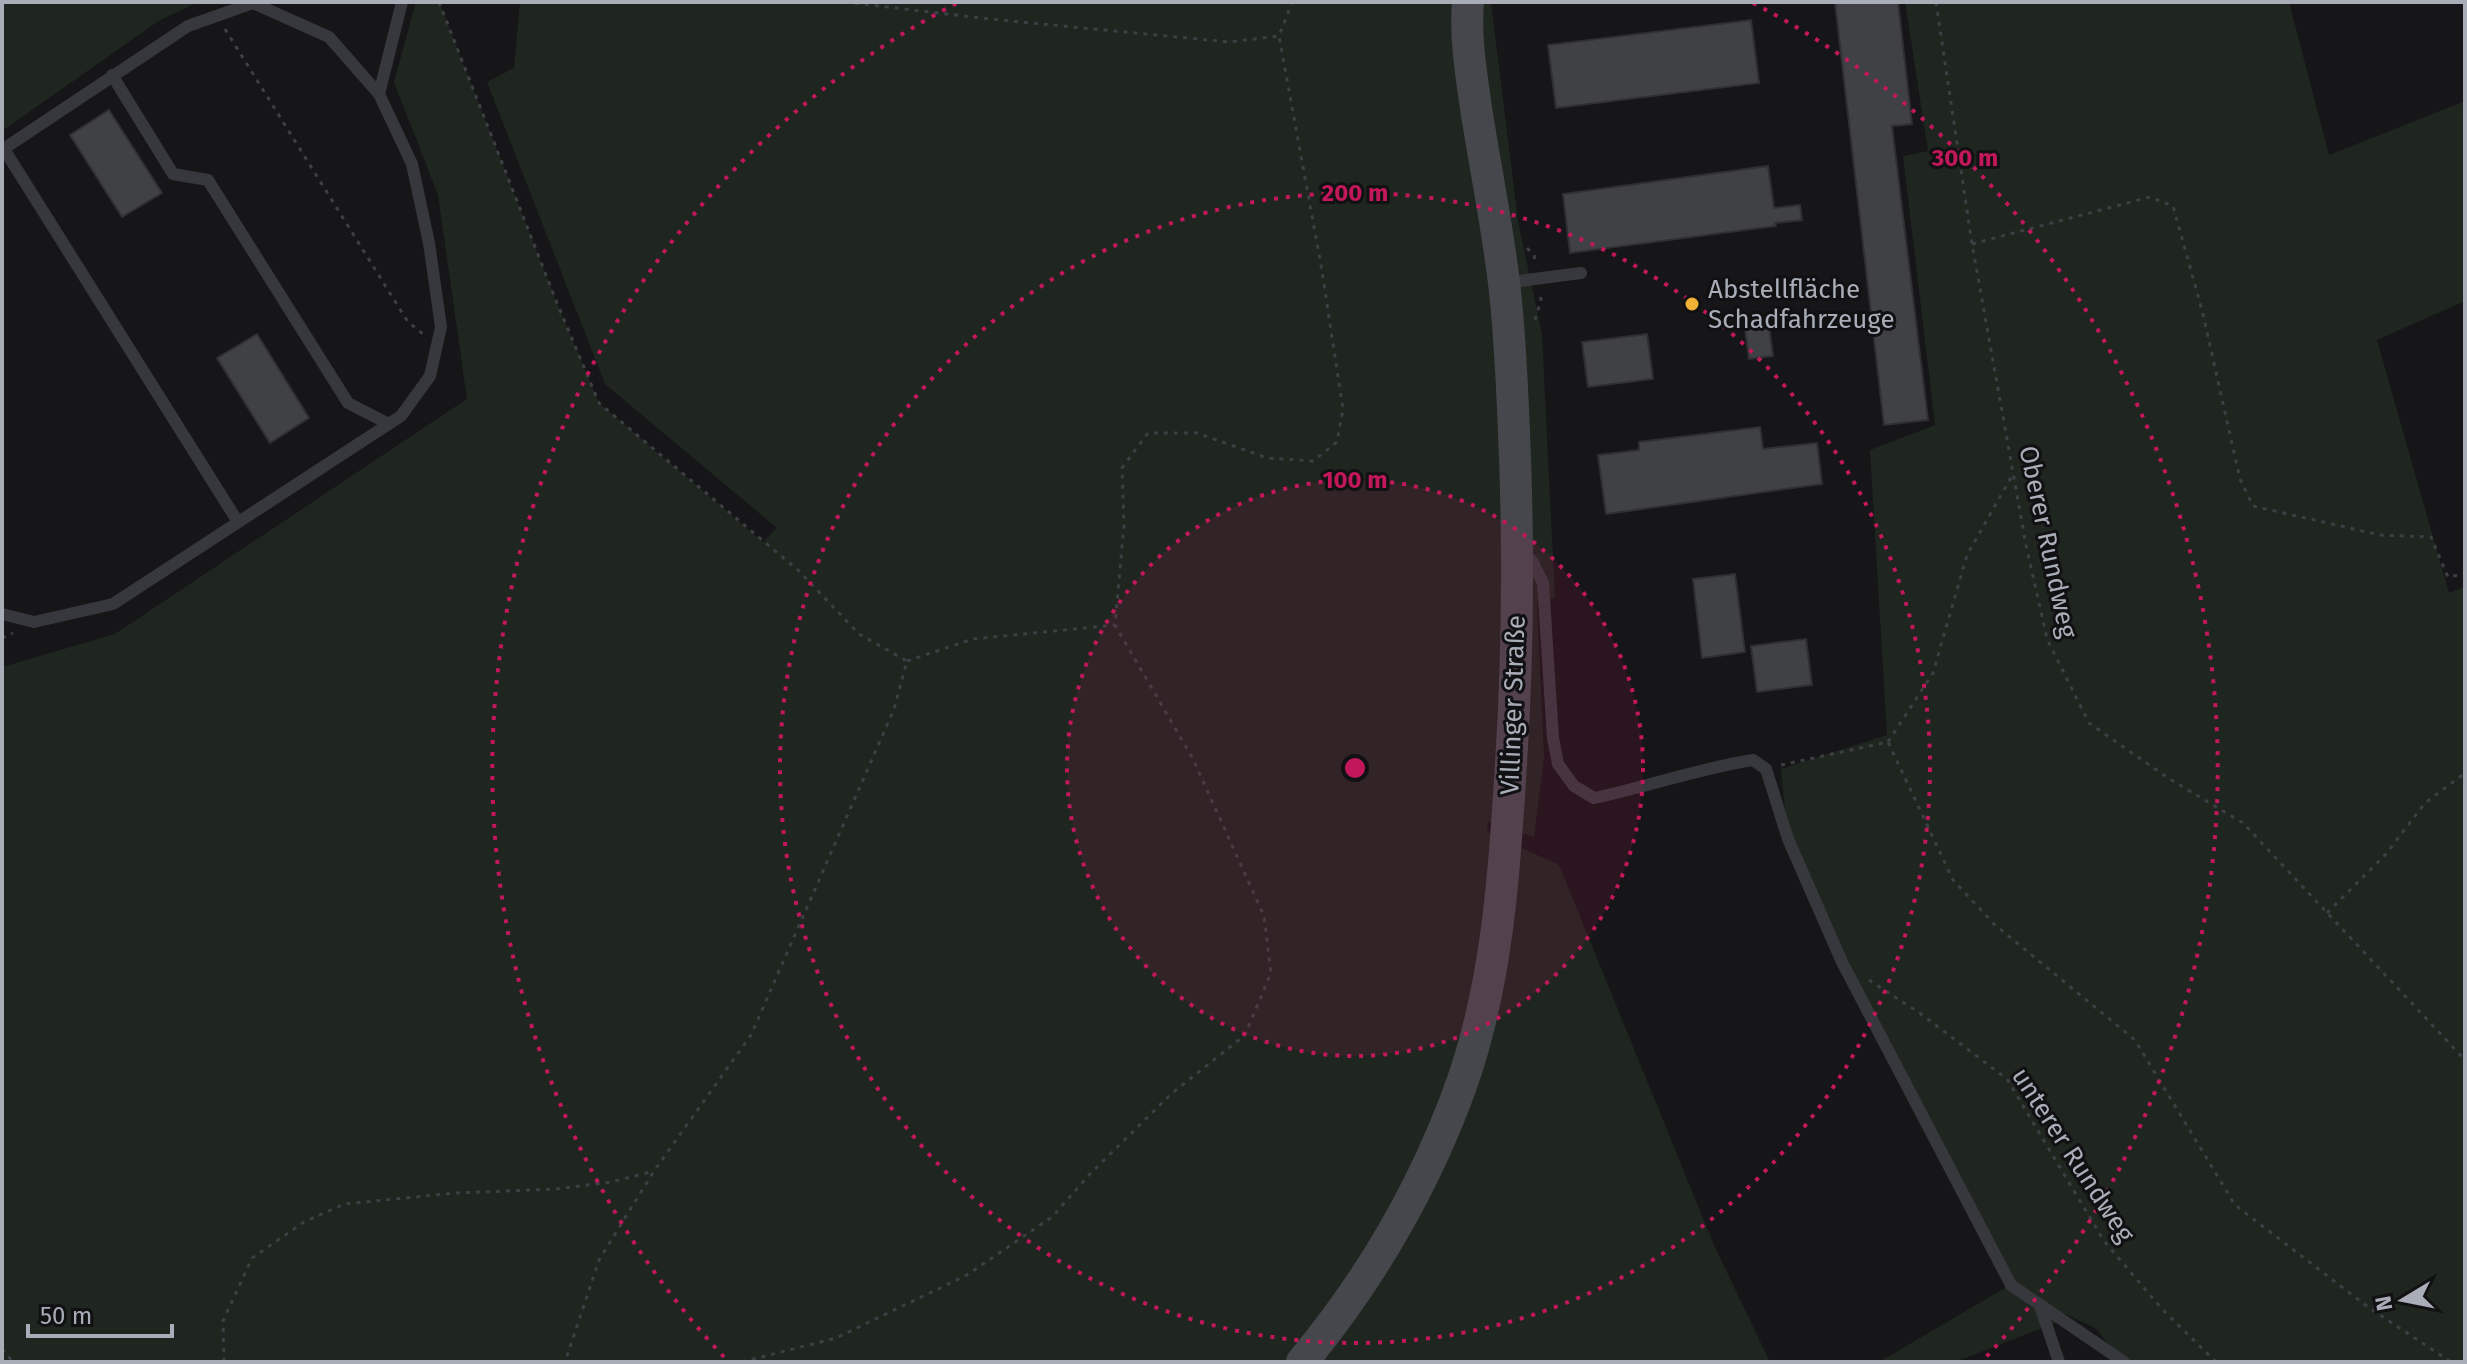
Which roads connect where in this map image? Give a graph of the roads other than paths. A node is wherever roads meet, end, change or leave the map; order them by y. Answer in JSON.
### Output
{"nodes":[{"id":1,"x":254,"y":2,"type":"edge"},
{"id":2,"x":402,"y":2,"type":"edge"},
{"id":3,"x":1468,"y":2,"type":"edge"},
{"id":4,"x":112,"y":75,"type":"junction"},
{"id":5,"x":379,"y":94,"type":"junction"},
{"id":6,"x":3,"y":149,"type":"edge"},
{"id":7,"x":1581,"y":273,"type":"dead end"},
{"id":8,"x":1504,"y":283,"type":"junction"},
{"id":9,"x":387,"y":423,"type":"junction"},
{"id":10,"x":238,"y":522,"type":"junction"},
{"id":11,"x":1518,"y":548,"type":"junction"},
{"id":12,"x":2,"y":614,"type":"edge"},
{"id":13,"x":2040,"y":1306,"type":"junction"},
{"id":14,"x":1302,"y":1362,"type":"edge"},
{"id":15,"x":2059,"y":1362,"type":"edge"},
{"id":16,"x":2124,"y":1362,"type":"edge"}],
"edges":[{"from":1,"to":4,"type":"lane"},
{"from":1,"to":5,"type":"lane"},
{"from":2,"to":5,"type":"lane"},
{"from":3,"to":8,"type":"main road","name":"Villinger Straße"},
{"from":4,"to":6,"type":"lane"},
{"from":4,"to":9,"type":"lane"},
{"from":5,"to":9,"type":"lane"},
{"from":6,"to":10,"type":"lane"},
{"from":7,"to":8,"type":"lane"},
{"from":8,"to":11,"type":"main road","name":"Villinger Straße"},
{"from":9,"to":10,"type":"lane"},
{"from":10,"to":12,"type":"lane"},
{"from":11,"to":13,"type":"lane"},
{"from":11,"to":14,"type":"main road","name":"Villinger Straße"},
{"from":13,"to":15,"type":"lane"},
{"from":13,"to":16,"type":"lane"}]}
